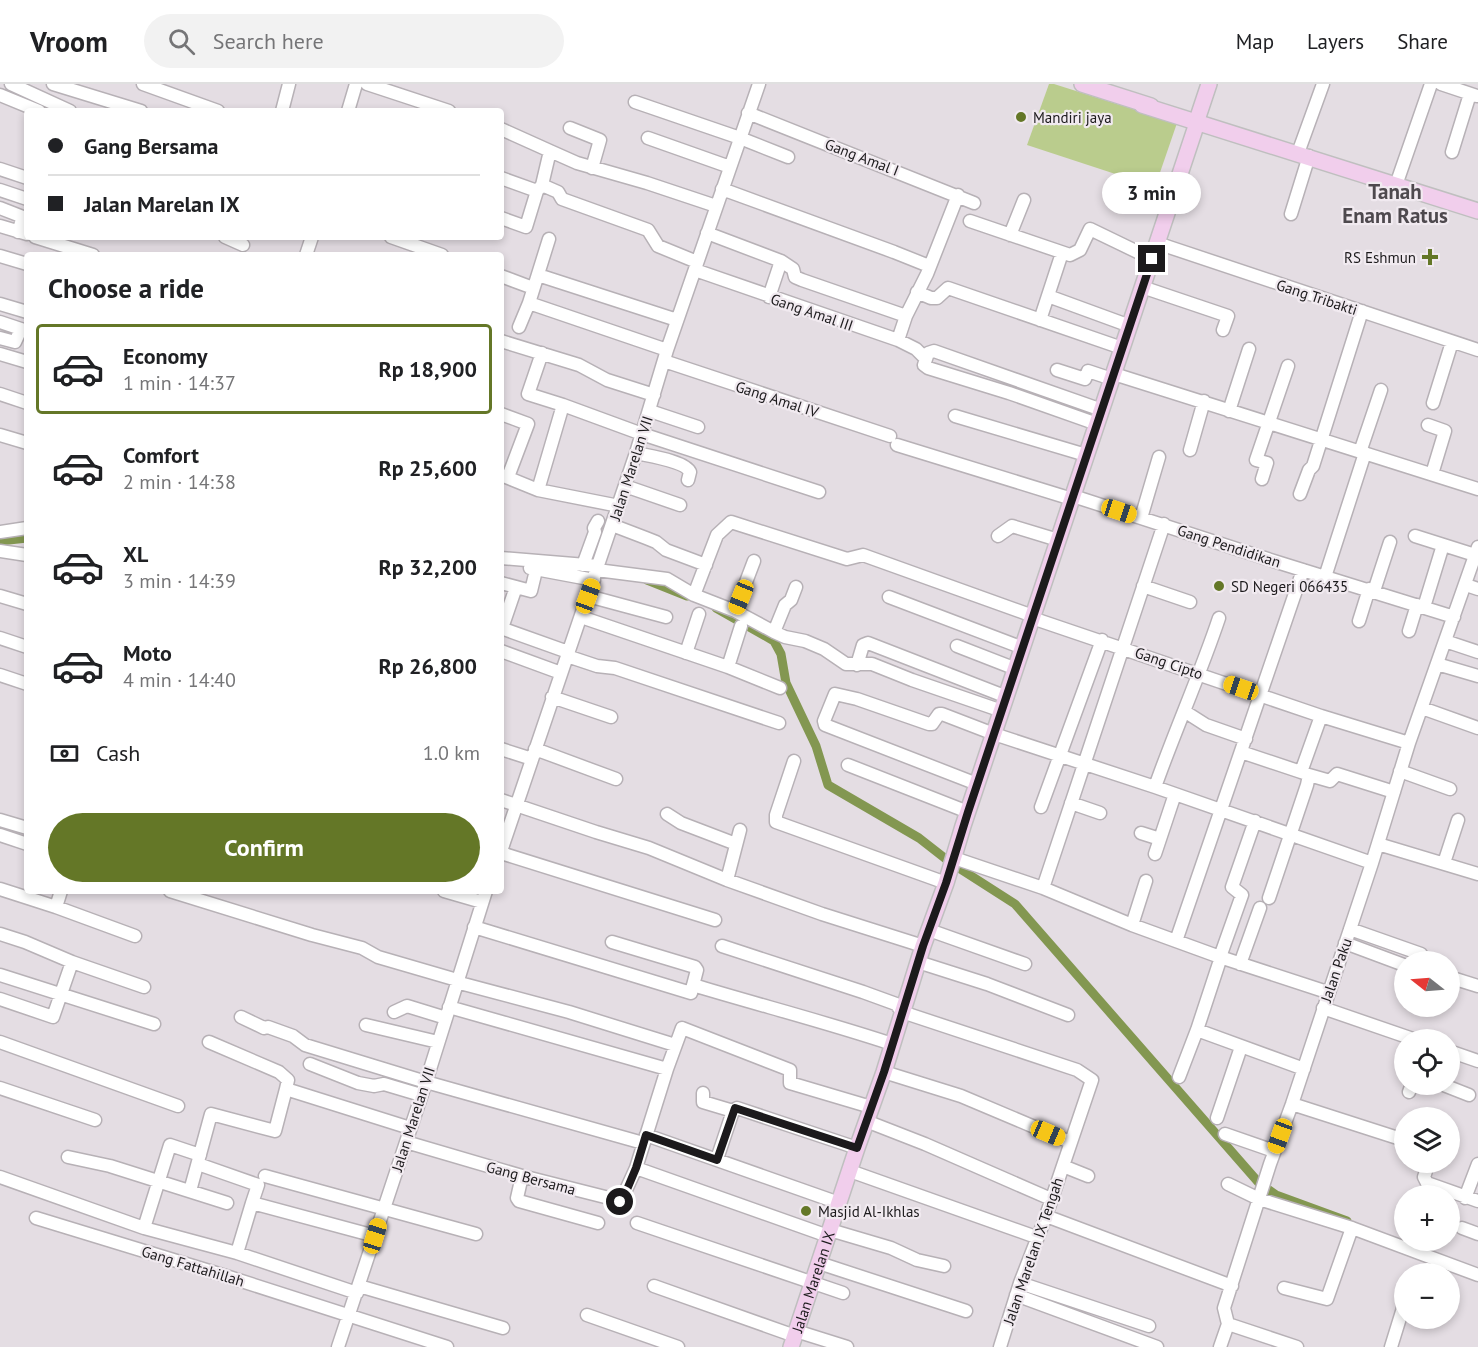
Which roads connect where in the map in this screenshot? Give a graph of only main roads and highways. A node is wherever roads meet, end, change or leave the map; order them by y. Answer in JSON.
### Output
{"nodes":[{"id":1,"x":1082,"y":84,"type":"edge"},
{"id":2,"x":1209,"y":84,"type":"edge"},
{"id":3,"x":1198,"y":120,"type":"junction"},
{"id":4,"x":1478,"y":211,"type":"edge"},
{"id":5,"x":794,"y":1338,"type":"edge"}],
"edges":[{"from":1,"to":3,"type":"main road"},
{"from":2,"to":3,"type":"main road","name":"Jalan Marelan IX"},
{"from":3,"to":4,"type":"main road"},
{"from":3,"to":5,"type":"main road","name":"Jalan Marelan IX"}]}
